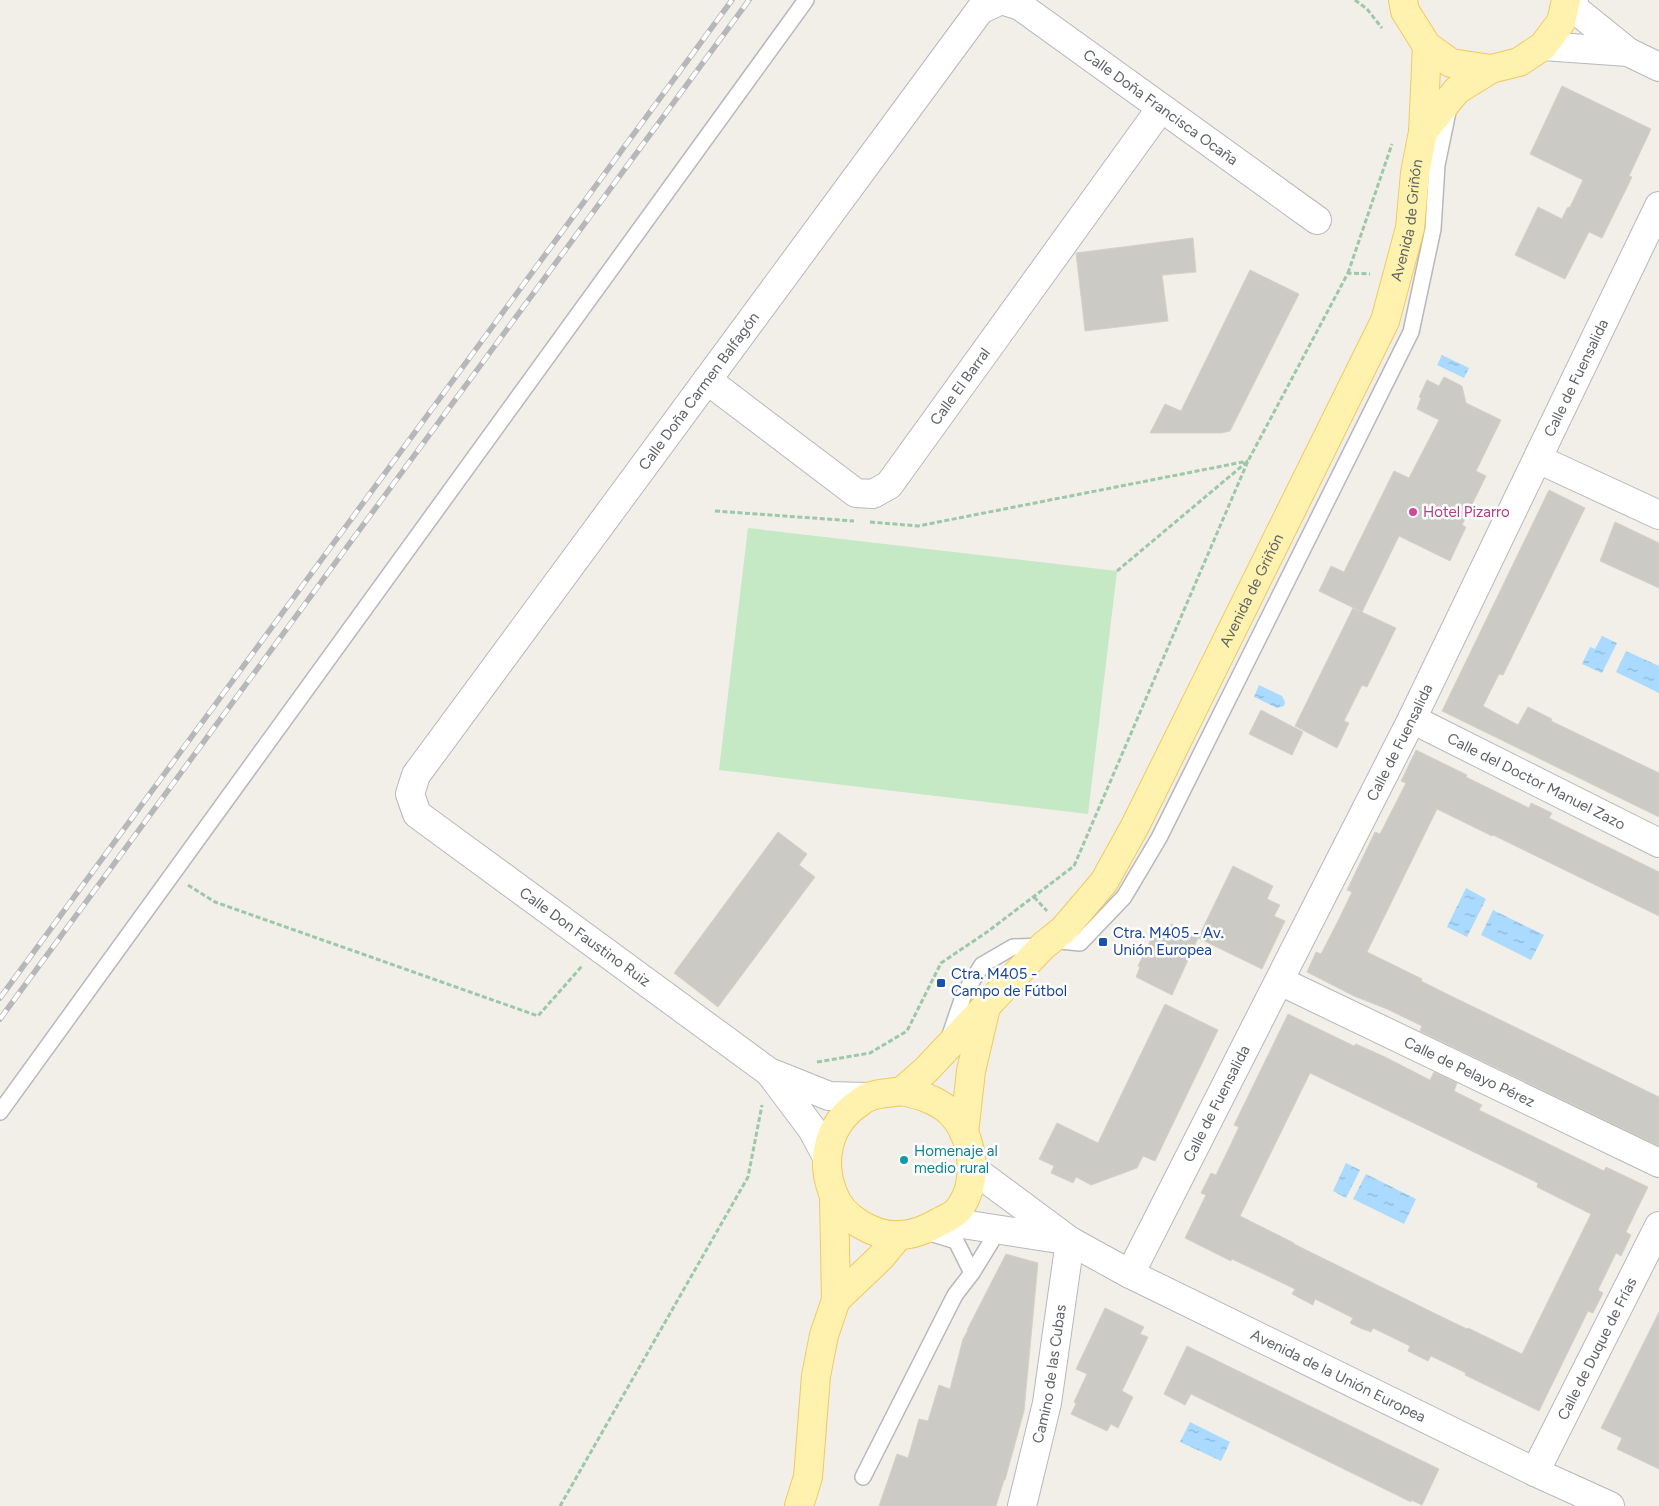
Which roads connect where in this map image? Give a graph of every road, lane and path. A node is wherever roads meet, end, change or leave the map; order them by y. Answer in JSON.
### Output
{"nodes":[{"id":1,"x":806,"y":0,"type":"edge"},
{"id":2,"x":1001,"y":0,"type":"edge"},
{"id":3,"x":1354,"y":0,"type":"edge"},
{"id":4,"x":1566,"y":0,"type":"edge"},
{"id":5,"x":1573,"y":0,"type":"edge"},
{"id":6,"x":1400,"y":4,"type":"edge"},
{"id":7,"x":1385,"y":32,"type":"dead end"},
{"id":8,"x":1427,"y":46,"type":"junction"},
{"id":9,"x":1543,"y":46,"type":"junction"},
{"id":10,"x":1628,"y":52,"type":"junction"},
{"id":11,"x":1659,"y":67,"type":"edge"},
{"id":12,"x":1491,"y":69,"type":"junction"},
{"id":13,"x":1450,"y":99,"type":"junction"},
{"id":14,"x":1161,"y":108,"type":"junction"},
{"id":15,"x":1423,"y":132,"type":"junction"},
{"id":16,"x":1393,"y":139,"type":"dead end"},
{"id":17,"x":1659,"y":206,"type":"edge"},
{"id":18,"x":1317,"y":220,"type":"dead end"},
{"id":19,"x":1348,"y":273,"type":"junction"},
{"id":20,"x":1398,"y":274,"type":"junction"},
{"id":21,"x":706,"y":380,"type":"junction"},
{"id":22,"x":1538,"y":459,"type":"junction"},
{"id":23,"x":1248,"y":461,"type":"junction"},
{"id":24,"x":715,"y":511,"type":"dead end"},
{"id":25,"x":1659,"y":514,"type":"edge"},
{"id":26,"x":860,"y":521,"type":"dead end"},
{"id":27,"x":870,"y":522,"type":"dead end"},
{"id":28,"x":1117,"y":571,"type":"dead end"},
{"id":29,"x":1412,"y":719,"type":"junction"},
{"id":30,"x":410,"y":794,"type":"joint"},
{"id":31,"x":1659,"y":843,"type":"edge"},
{"id":32,"x":172,"y":875,"type":"junction"},
{"id":33,"x":1052,"y":939,"type":"junction"},
{"id":34,"x":599,"y":947,"type":"junction"},
{"id":35,"x":1280,"y":980,"type":"junction"},
{"id":36,"x":987,"y":1004,"type":"junction"},
{"id":37,"x":946,"y":1048,"type":"junction"},
{"id":38,"x":816,"y":1062,"type":"dead end"},
{"id":39,"x":769,"y":1072,"type":"junction"},
{"id":40,"x":902,"y":1091,"type":"junction"},
{"id":41,"x":868,"y":1097,"type":"junction"},
{"id":42,"x":0,"y":1112,"type":"edge"},
{"id":43,"x":964,"y":1133,"type":"junction"},
{"id":44,"x":826,"y":1155,"type":"junction"},
{"id":45,"x":1659,"y":1163,"type":"edge"},
{"id":46,"x":973,"y":1169,"type":"junction"},
{"id":47,"x":834,"y":1198,"type":"junction"},
{"id":48,"x":1659,"y":1226,"type":"edge"},
{"id":49,"x":922,"y":1229,"type":"junction"},
{"id":50,"x":999,"y":1229,"type":"junction"},
{"id":51,"x":1070,"y":1241,"type":"junction"},
{"id":52,"x":972,"y":1273,"type":"junction"},
{"id":53,"x":1130,"y":1274,"type":"junction"},
{"id":54,"x":836,"y":1300,"type":"junction"},
{"id":55,"x":1535,"y":1472,"type":"junction"},
{"id":56,"x":864,"y":1477,"type":"dead end"},
{"id":57,"x":560,"y":1506,"type":"edge"},
{"id":58,"x":799,"y":1506,"type":"edge"},
{"id":59,"x":1022,"y":1506,"type":"edge"},
{"id":60,"x":1610,"y":1506,"type":"edge"}],
"edges":[{"from":1,"to":32,"type":"lane"},
{"from":2,"to":14,"type":"street","name":"Calle Doña Francisca Ocaña"},
{"from":2,"to":21,"type":"street","name":"Calle Doña Carmen Balfagón"},
{"from":3,"to":7,"type":"path"},
{"from":4,"to":9,"type":"main road"},
{"from":5,"to":10,"type":"street"},
{"from":6,"to":8,"type":"main road"},
{"from":8,"to":12,"type":"main road"},
{"from":8,"to":15,"type":"main road","name":"Avenida de Griñón"},
{"from":9,"to":10,"type":"street"},
{"from":9,"to":12,"type":"main road"},
{"from":10,"to":11,"type":"street"},
{"from":12,"to":13,"type":"main road","name":"Avenida de Griñón"},
{"from":13,"to":15,"type":"main road","name":"Avenida de Griñón"},
{"from":13,"to":33,"type":"lane"},
{"from":14,"to":18,"type":"street","name":"Calle Doña Francisca Ocaña"},
{"from":14,"to":21,"type":"street","name":"Calle El Barral"},
{"from":15,"to":20,"type":"main road","name":"Avenida de Griñón"},
{"from":16,"to":19,"type":"path"},
{"from":17,"to":22,"type":"street","name":"Calle de Fuensalida"},
{"from":19,"to":20,"type":"path"},
{"from":19,"to":23,"type":"path"},
{"from":20,"to":33,"type":"main road","name":"Avenida de Griñón"},
{"from":21,"to":30,"type":"street","name":"Calle Doña Carmen Balfagón"},
{"from":22,"to":25,"type":"street"},
{"from":22,"to":29,"type":"street","name":"Calle de Fuensalida"},
{"from":23,"to":27,"type":"path"},
{"from":23,"to":28,"type":"path"},
{"from":23,"to":38,"type":"path"},
{"from":24,"to":26,"type":"path"},
{"from":29,"to":31,"type":"street","name":"Calle del Doctor Manuel Zazo"},
{"from":29,"to":35,"type":"street","name":"Calle de Fuensalida"},
{"from":30,"to":34,"type":"street","name":"Calle Don Faustino Ruiz"},
{"from":32,"to":34,"type":"path"},
{"from":32,"to":42,"type":"lane"},
{"from":33,"to":36,"type":"main road","name":"Avenida de Griñón"},
{"from":33,"to":37,"type":"lane"},
{"from":34,"to":39,"type":"street","name":"Calle Don Faustino Ruiz"},
{"from":35,"to":45,"type":"street","name":"Calle de Pelayo Pérez"},
{"from":35,"to":53,"type":"street","name":"Calle de Fuensalida"},
{"from":36,"to":37,"type":"main road","name":"Avenida de Griñón"},
{"from":36,"to":43,"type":"main road"},
{"from":37,"to":40,"type":"main road","name":"Avenida de Griñón"},
{"from":39,"to":41,"type":"street","name":"Calle Don Faustino Ruiz"},
{"from":39,"to":44,"type":"street","name":"Calle Don Faustino Ruiz"},
{"from":39,"to":57,"type":"path"},
{"from":40,"to":41,"type":"main road"},
{"from":40,"to":43,"type":"main road"},
{"from":41,"to":44,"type":"main road"},
{"from":43,"to":46,"type":"main road"},
{"from":44,"to":47,"type":"main road"},
{"from":46,"to":49,"type":"main road"},
{"from":46,"to":51,"type":"street"},
{"from":47,"to":49,"type":"main road"},
{"from":47,"to":54,"type":"main road"},
{"from":48,"to":55,"type":"street","name":"Calle de Duque de Frías"},
{"from":49,"to":50,"type":"street"},
{"from":49,"to":52,"type":"lane"},
{"from":49,"to":54,"type":"main road"},
{"from":50,"to":51,"type":"street"},
{"from":50,"to":52,"type":"lane"},
{"from":51,"to":53,"type":"street","name":"Avenida de la Unión Europea"},
{"from":51,"to":59,"type":"street","name":"Camino de las Cubas"},
{"from":52,"to":56,"type":"lane"},
{"from":53,"to":55,"type":"street","name":"Avenida de la Unión Europea"},
{"from":54,"to":58,"type":"main road"},
{"from":55,"to":60,"type":"street","name":"Avenida de la Unión Europea"}]}
